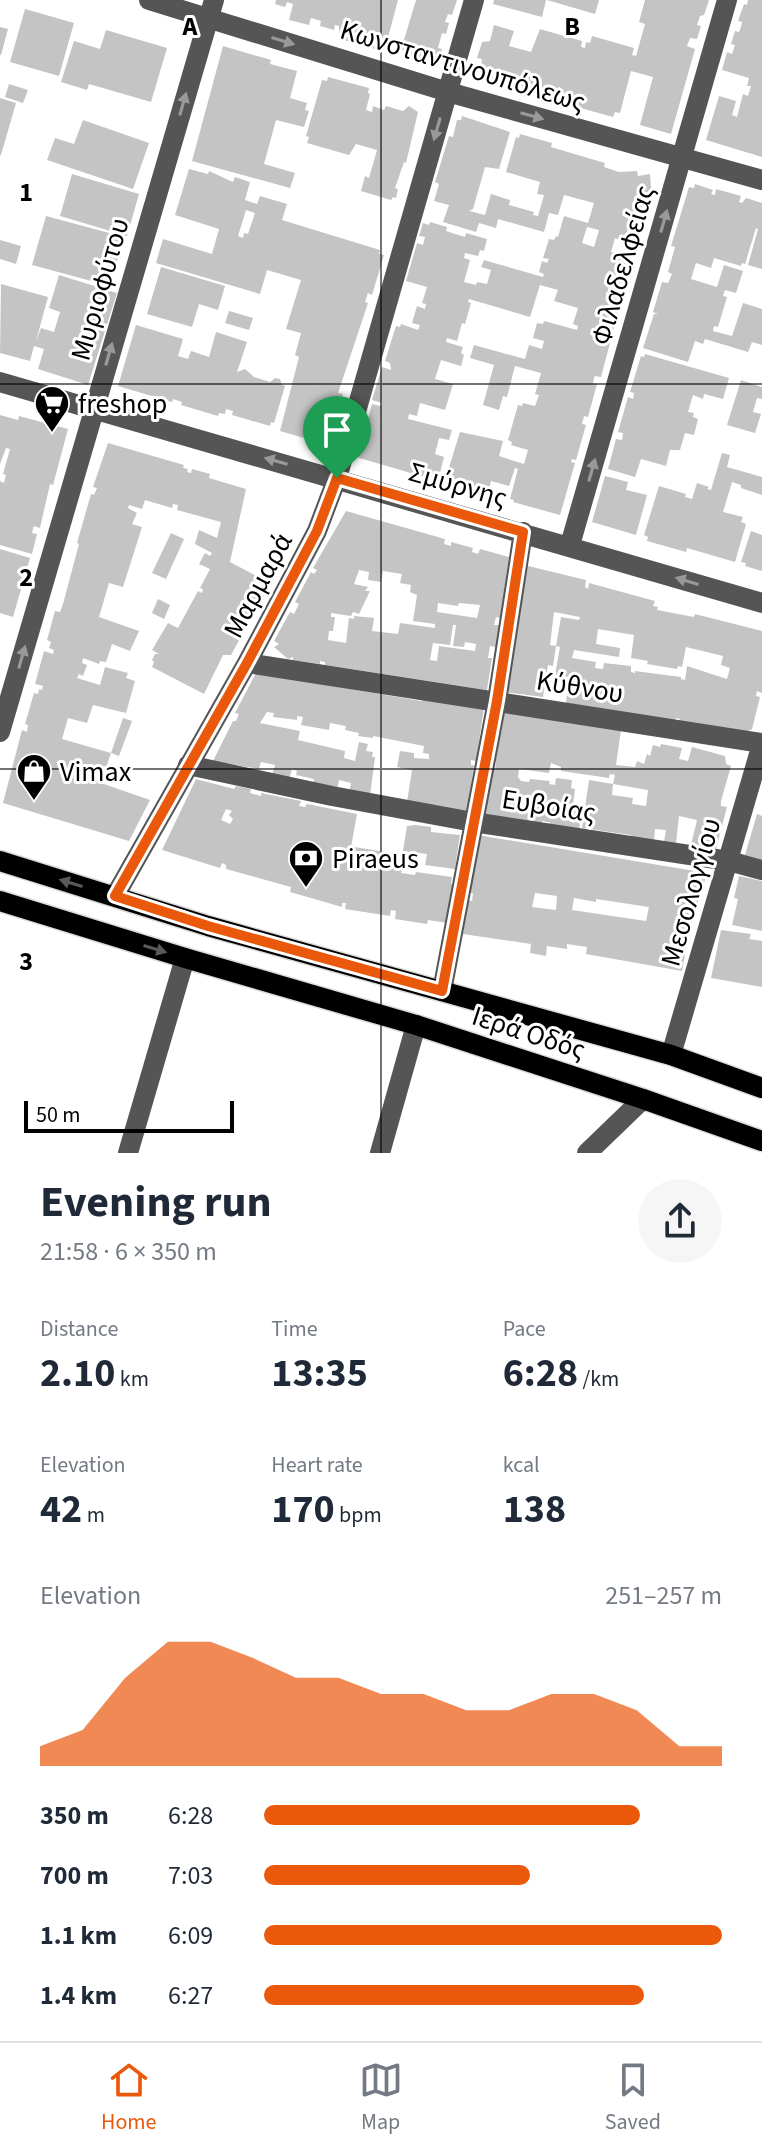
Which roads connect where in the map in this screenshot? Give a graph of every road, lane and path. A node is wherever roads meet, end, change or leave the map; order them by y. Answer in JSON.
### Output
{"nodes":[{"id":1,"x":149,"y":0,"type":"edge"},
{"id":2,"x":474,"y":0,"type":"edge"},
{"id":3,"x":727,"y":0,"type":"edge"},
{"id":4,"x":211,"y":9,"type":"edge"},
{"id":5,"x":448,"y":92,"type":"junction"},
{"id":6,"x":682,"y":158,"type":"junction"},
{"id":7,"x":762,"y":180,"type":"edge"},
{"id":8,"x":0,"y":382,"type":"edge"},
{"id":9,"x":93,"y":410,"type":"junction"},
{"id":10,"x":337,"y":478,"type":"junction"},
{"id":11,"x":523,"y":532,"type":"junction"},
{"id":12,"x":570,"y":545,"type":"junction"},
{"id":13,"x":762,"y":603,"type":"edge"},
{"id":14,"x":247,"y":663,"type":"junction"},
{"id":15,"x":497,"y":701,"type":"junction"},
{"id":16,"x":0,"y":732,"type":"edge"},
{"id":17,"x":762,"y":744,"type":"edge"},
{"id":18,"x":188,"y":765,"type":"junction"},
{"id":19,"x":473,"y":822,"type":"junction"},
{"id":20,"x":0,"y":861,"type":"edge"},
{"id":21,"x":729,"y":861,"type":"junction"},
{"id":22,"x":762,"y":870,"type":"edge"},
{"id":23,"x":115,"y":896,"type":"junction"},
{"id":24,"x":0,"y":901,"type":"edge"},
{"id":25,"x":185,"y":958,"type":"junction"},
{"id":26,"x":442,"y":991,"type":"junction"},
{"id":27,"x":416,"y":1025,"type":"junction"},
{"id":28,"x":671,"y":1055,"type":"junction"},
{"id":29,"x":762,"y":1088,"type":"edge"},
{"id":30,"x":643,"y":1099,"type":"junction"},
{"id":31,"x":762,"y":1141,"type":"edge"},
{"id":32,"x":128,"y":1153,"type":"edge"},
{"id":33,"x":380,"y":1153,"type":"edge"},
{"id":34,"x":587,"y":1153,"type":"edge"}],
"edges":[{"from":1,"to":4,"type":"street","name":"Κωνσταντινουπόλεως"},
{"from":2,"to":5,"type":"street","name":"Μαρμαρά"},
{"from":3,"to":6,"type":"street","name":"Φιλαδελφείας"},
{"from":4,"to":5,"type":"street","name":"Κωνσταντινουπόλεως","one_way":true},
{"from":9,"to":4,"type":"street","name":"Μυριοφύτου","one_way":true},
{"from":5,"to":6,"type":"street","name":"Κωνσταντινουπόλεως","one_way":true},
{"from":5,"to":10,"type":"street","name":"Μαρμαρά","one_way":true},
{"from":6,"to":7,"type":"street","name":"Κωνσταντινουπόλεως"},
{"from":12,"to":6,"type":"street","name":"Φιλαδελφείας","one_way":true},
{"from":8,"to":9,"type":"street","name":"Σμύρνης"},
{"from":10,"to":9,"type":"street","name":"Σμύρνης","one_way":true},
{"from":16,"to":9,"type":"street","name":"Μυριοφύτου","one_way":true},
{"from":10,"to":11,"type":"street","name":"Σμύρνης"},
{"from":10,"to":14,"type":"street","name":"Μαρμαρά"},
{"from":11,"to":12,"type":"street","name":"Σμύρνης"},
{"from":11,"to":15,"type":"street"},
{"from":13,"to":12,"type":"street","name":"Σμύρνης","one_way":true},
{"from":14,"to":15,"type":"street","name":"Κύθνου"},
{"from":14,"to":18,"type":"street","name":"Μαρμαρά"},
{"from":15,"to":17,"type":"street","name":"Κύθνου"},
{"from":15,"to":19,"type":"street"},
{"from":17,"to":21,"type":"street","name":"Μεσολογγίου"},
{"from":18,"to":19,"type":"street","name":"Ευβοίας"},
{"from":18,"to":23,"type":"street","name":"Μαρμαρά"},
{"from":19,"to":21,"type":"street","name":"Ευβοίας"},
{"from":19,"to":26,"type":"street"},
{"from":23,"to":20,"type":"main road","name":"Ιερά Οδός","one_way":true},
{"from":21,"to":22,"type":"street","name":"Ευβοίας"},
{"from":21,"to":28,"type":"street","name":"Μεσολογγίου"},
{"from":23,"to":26,"type":"main road","name":"Ιερά Οδός"},
{"from":24,"to":25,"type":"main road","name":"Ιερά Οδός","one_way":true},
{"from":25,"to":27,"type":"main road","name":"Ιερά Οδός"},
{"from":25,"to":32,"type":"street"},
{"from":26,"to":28,"type":"main road","name":"Ιερά Οδός"},
{"from":27,"to":30,"type":"main road","name":"Ιερά Οδός"},
{"from":27,"to":33,"type":"street"},
{"from":28,"to":29,"type":"main road","name":"Ιερά Οδός"},
{"from":30,"to":31,"type":"main road","name":"Ιερά Οδός"},
{"from":30,"to":34,"type":"street"}]}
